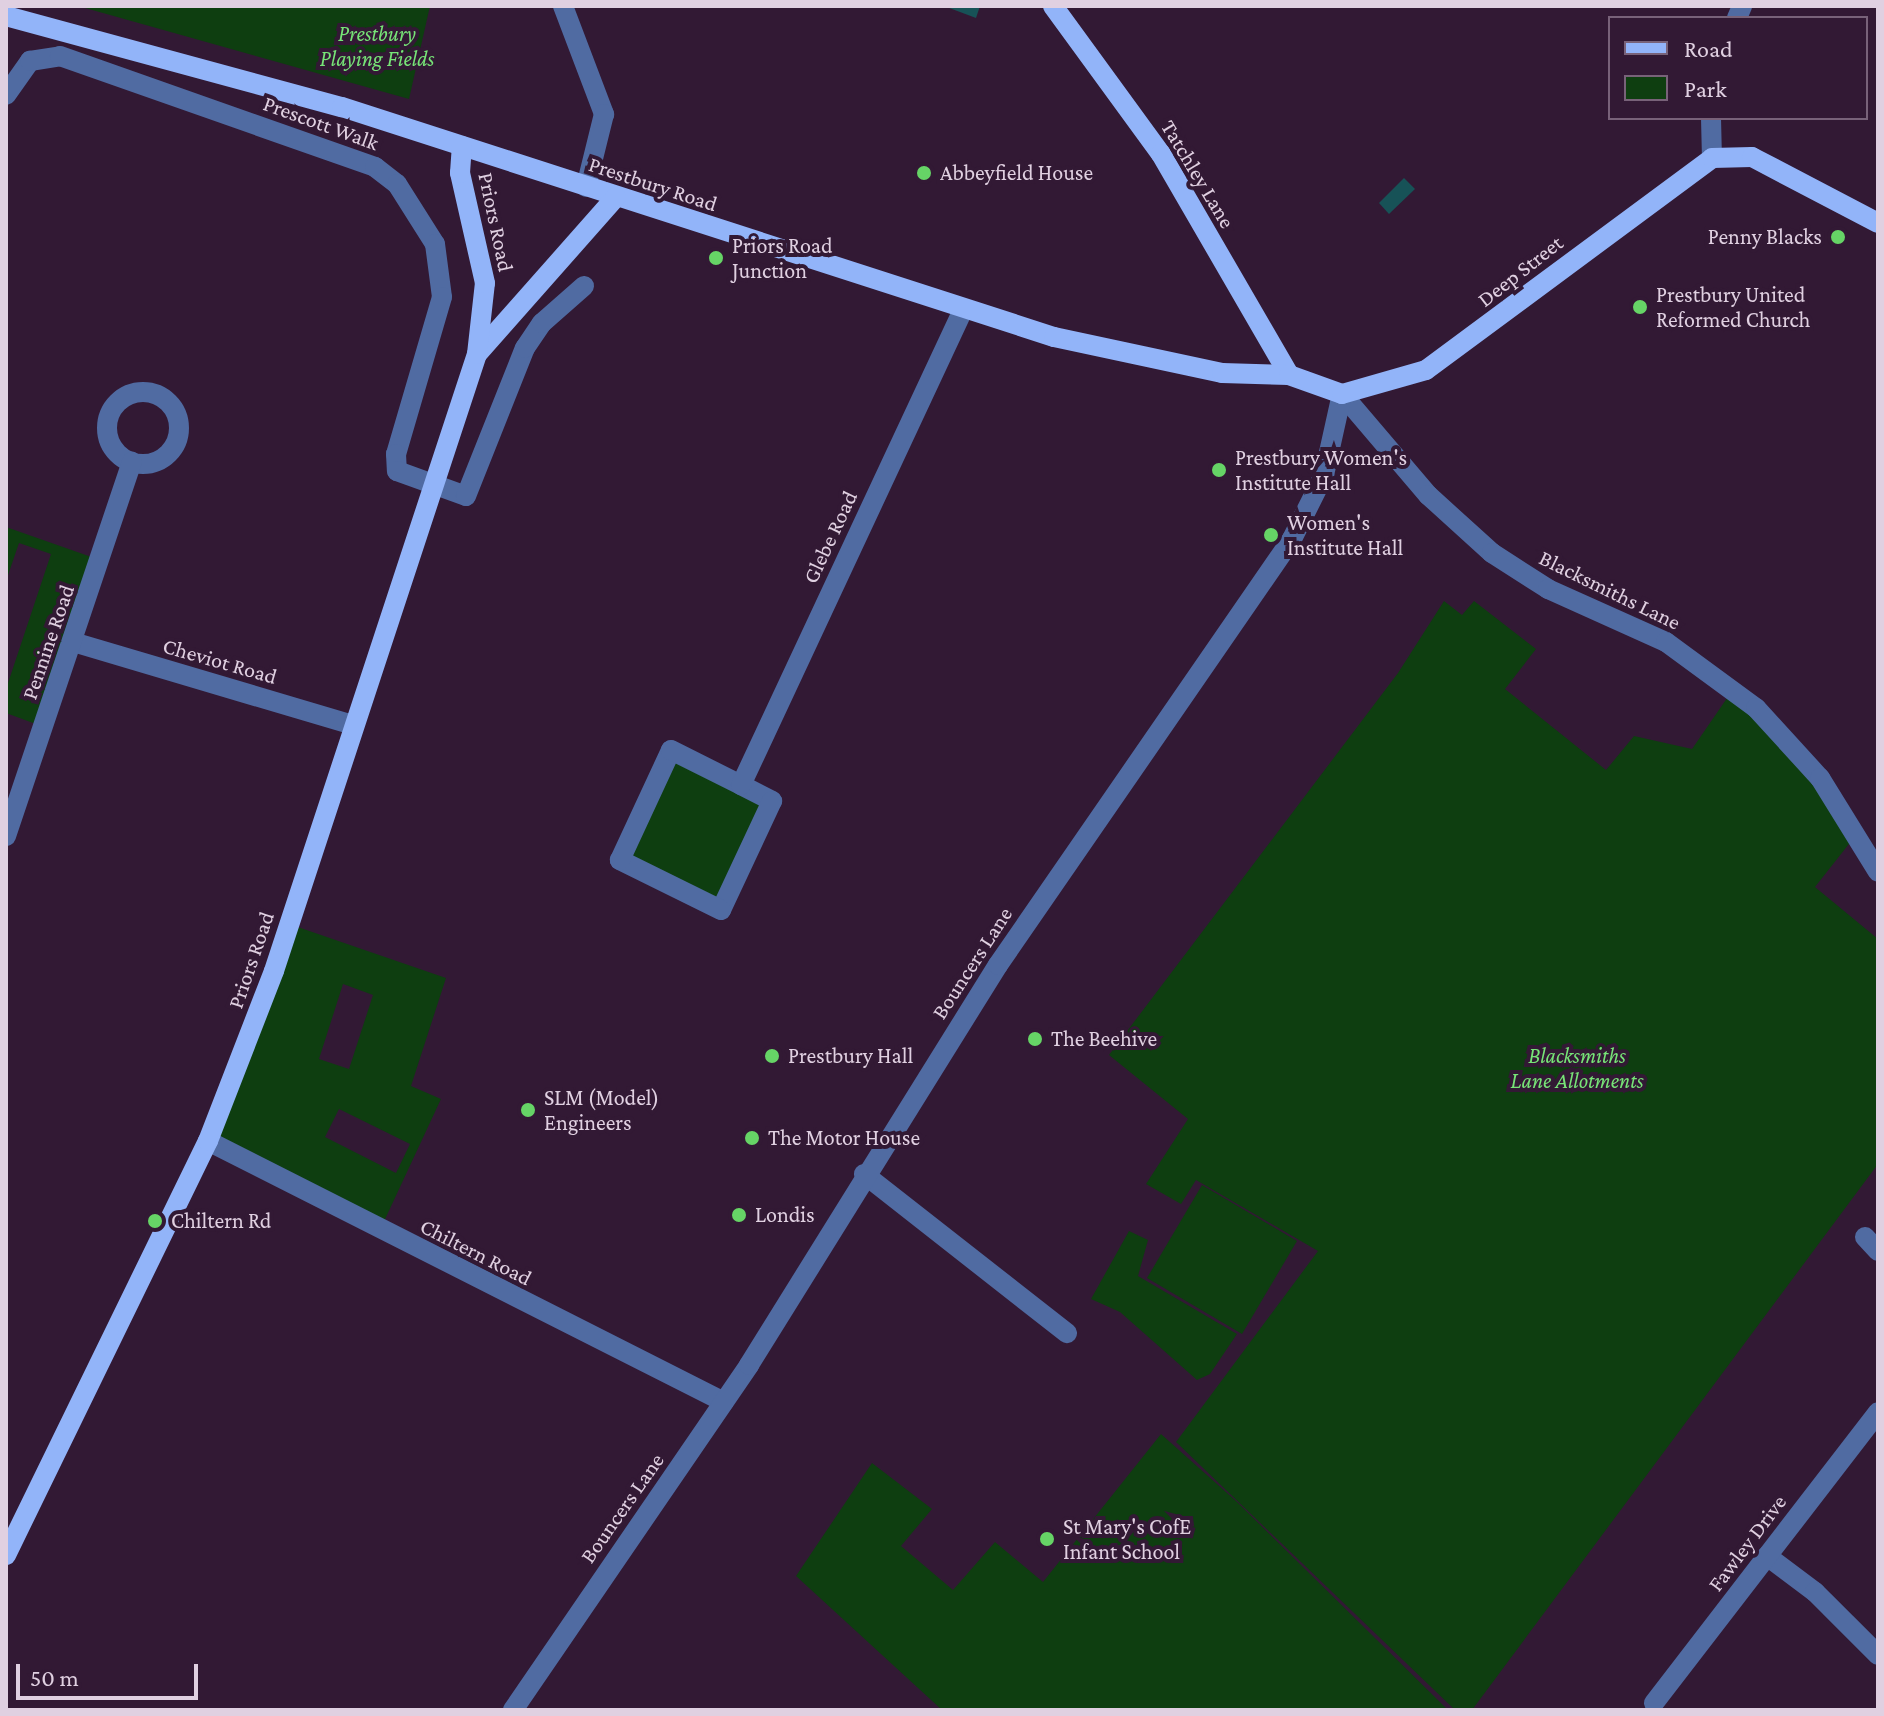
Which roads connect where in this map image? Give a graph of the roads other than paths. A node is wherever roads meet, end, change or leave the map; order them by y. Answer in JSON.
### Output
{"nodes":[{"id":1,"x":563,"y":6,"type":"edge"},
{"id":2,"x":1053,"y":6,"type":"edge"},
{"id":3,"x":6,"y":16,"type":"edge"},
{"id":4,"x":6,"y":95,"type":"edge"},
{"id":5,"x":1711,"y":120,"type":"edge"},
{"id":6,"x":462,"y":146,"type":"junction"},
{"id":7,"x":1712,"y":158,"type":"junction"},
{"id":8,"x":586,"y":187,"type":"junction"},
{"id":9,"x":616,"y":197,"type":"junction"},
{"id":10,"x":1878,"y":223,"type":"edge"},
{"id":11,"x":584,"y":286,"type":"dead end"},
{"id":12,"x":963,"y":310,"type":"junction"},
{"id":13,"x":477,"y":354,"type":"junction"},
{"id":14,"x":1289,"y":375,"type":"junction"},
{"id":15,"x":1342,"y":394,"type":"junction"},
{"id":16,"x":132,"y":462,"type":"dead end"},
{"id":17,"x":432,"y":484,"type":"junction"},
{"id":18,"x":73,"y":642,"type":"junction"},
{"id":19,"x":354,"y":725,"type":"junction"},
{"id":20,"x":741,"y":785,"type":"junction"},
{"id":21,"x":6,"y":836,"type":"edge"},
{"id":22,"x":1878,"y":872,"type":"edge"},
{"id":23,"x":208,"y":1141,"type":"junction"},
{"id":24,"x":864,"y":1174,"type":"junction"},
{"id":25,"x":1067,"y":1333,"type":"dead end"},
{"id":26,"x":724,"y":1402,"type":"junction"},
{"id":27,"x":1878,"y":1412,"type":"edge"},
{"id":28,"x":6,"y":1555,"type":"edge"},
{"id":29,"x":1767,"y":1556,"type":"junction"},
{"id":30,"x":1878,"y":1655,"type":"edge"},
{"id":31,"x":1654,"y":1703,"type":"dead end"},
{"id":32,"x":513,"y":1710,"type":"edge"}],
"edges":[{"from":1,"to":8,"type":"street"},
{"from":2,"to":14,"type":"main road","name":"Tatchley Lane"},
{"from":3,"to":6,"type":"main road","name":"Prestbury Road"},
{"from":4,"to":17,"type":"street","name":"Prescott Walk"},
{"from":5,"to":7,"type":"street"},
{"from":6,"to":8,"type":"main road","name":"Prestbury Road"},
{"from":6,"to":13,"type":"main road","name":"Priors Road"},
{"from":7,"to":10,"type":"main road"},
{"from":7,"to":15,"type":"main road","name":"Deep Street"},
{"from":8,"to":9,"type":"main road","name":"Prestbury Road"},
{"from":9,"to":12,"type":"main road","name":"Prestbury Road"},
{"from":9,"to":13,"type":"main road","name":"Priors Road"},
{"from":11,"to":17,"type":"street"},
{"from":12,"to":14,"type":"main road","name":"Prestbury Road"},
{"from":12,"to":20,"type":"street","name":"Glebe Road"},
{"from":13,"to":17,"type":"main road","name":"Priors Road"},
{"from":14,"to":15,"type":"main road","name":"Prestbury Road"},
{"from":15,"to":22,"type":"street","name":"Blacksmiths Lane"},
{"from":15,"to":24,"type":"street","name":"Bouncers Lane"},
{"from":16,"to":18,"type":"street","name":"Pennine Road"},
{"from":17,"to":19,"type":"main road","name":"Priors Road"},
{"from":18,"to":19,"type":"street","name":"Cheviot Road"},
{"from":18,"to":21,"type":"street","name":"Pennine Road"},
{"from":19,"to":23,"type":"main road","name":"Priors Road"},
{"from":20,"to":20,"type":"street"},
{"from":23,"to":26,"type":"street","name":"Chiltern Road"},
{"from":23,"to":28,"type":"main road","name":"Priors Road"},
{"from":24,"to":25,"type":"street"},
{"from":24,"to":26,"type":"street","name":"Bouncers Lane"},
{"from":26,"to":32,"type":"street","name":"Bouncers Lane"},
{"from":27,"to":29,"type":"street","name":"Fawley Drive"},
{"from":29,"to":30,"type":"street"},
{"from":29,"to":31,"type":"street","name":"Fawley Drive"}]}
